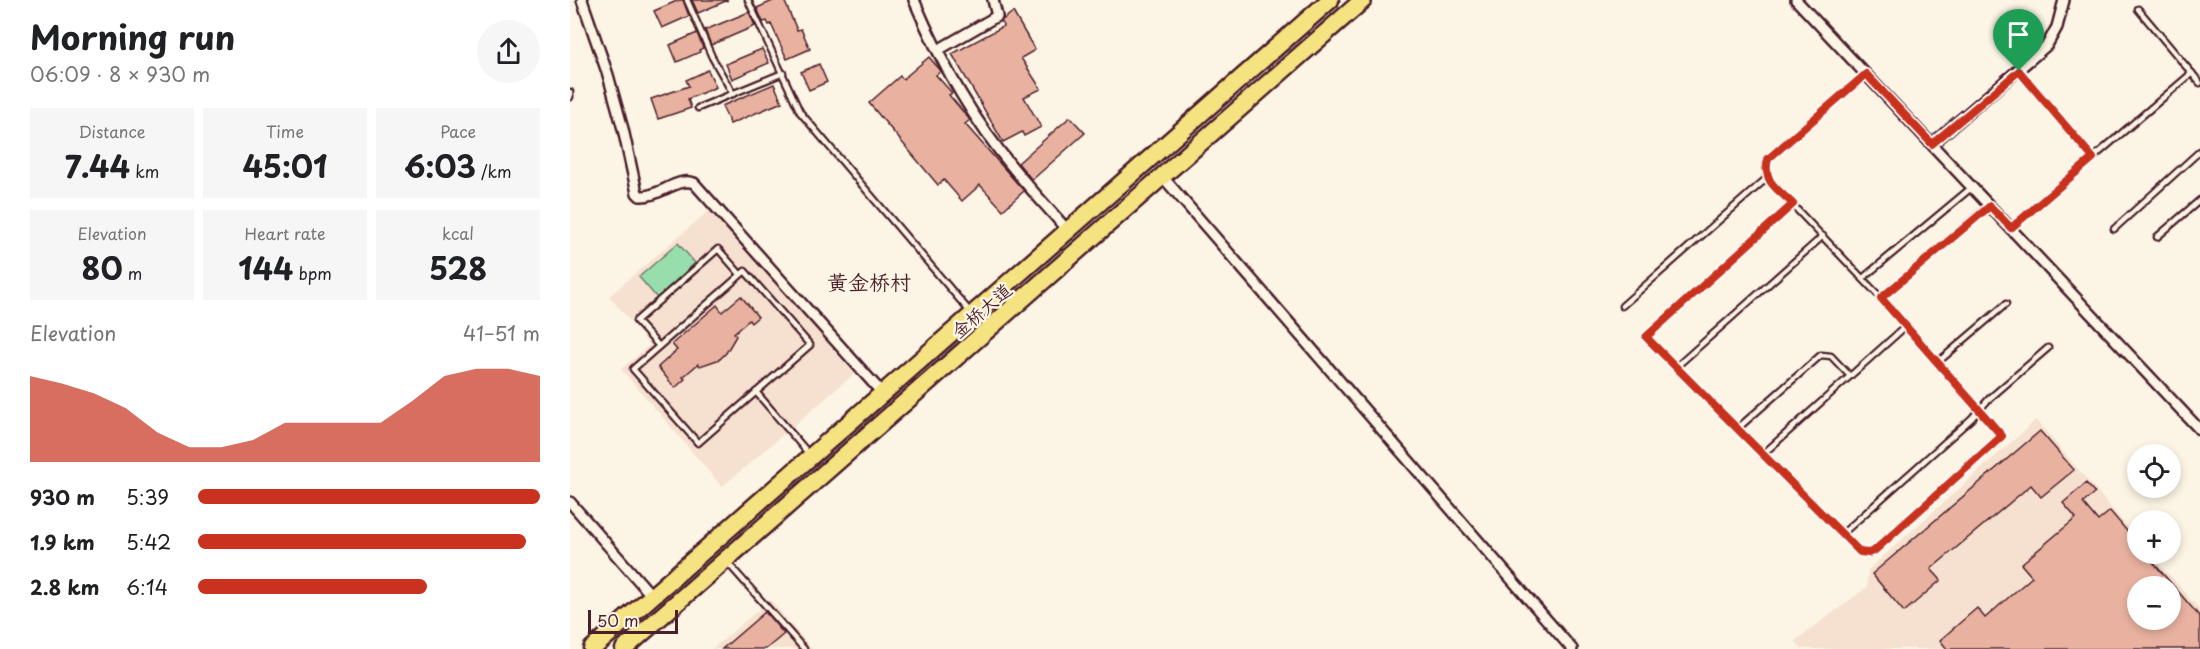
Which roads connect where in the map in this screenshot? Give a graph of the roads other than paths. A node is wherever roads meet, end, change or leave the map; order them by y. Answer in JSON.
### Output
{"nodes":[{"id":1,"x":582,"y":0,"type":"edge"},
{"id":2,"x":687,"y":0,"type":"edge"},
{"id":3,"x":748,"y":0,"type":"edge"},
{"id":4,"x":914,"y":0,"type":"edge"},
{"id":5,"x":993,"y":0,"type":"edge"},
{"id":6,"x":1330,"y":0,"type":"edge"},
{"id":7,"x":1363,"y":0,"type":"edge"},
{"id":8,"x":2064,"y":0,"type":"edge"},
{"id":9,"x":1800,"y":1,"type":"edge"},
{"id":10,"x":2138,"y":9,"type":"dead end"},
{"id":11,"x":938,"y":50,"type":"junction"},
{"id":12,"x":2019,"y":71,"type":"junction"},
{"id":13,"x":783,"y":73,"type":"junction"},
{"id":14,"x":2192,"y":73,"type":"junction"},
{"id":15,"x":1866,"y":74,"type":"junction"},
{"id":16,"x":2200,"y":83,"type":"edge"},
{"id":17,"x":570,"y":92,"type":"edge"},
{"id":18,"x":733,"y":94,"type":"junction"},
{"id":19,"x":570,"y":97,"type":"edge"},
{"id":20,"x":698,"y":108,"type":"dead end"},
{"id":21,"x":1932,"y":144,"type":"junction"},
{"id":22,"x":2200,"y":151,"type":"edge"},
{"id":23,"x":2093,"y":158,"type":"junction"},
{"id":24,"x":1162,"y":176,"type":"junction"},
{"id":25,"x":1767,"y":178,"type":"junction"},
{"id":26,"x":1972,"y":187,"type":"junction"},
{"id":27,"x":2200,"y":200,"type":"edge"},
{"id":28,"x":1793,"y":204,"type":"junction"},
{"id":29,"x":1990,"y":206,"type":"junction"},
{"id":30,"x":2011,"y":228,"type":"junction"},
{"id":31,"x":2114,"y":229,"type":"dead end"},
{"id":32,"x":1068,"y":231,"type":"junction"},
{"id":33,"x":1823,"y":236,"type":"junction"},
{"id":34,"x":2157,"y":237,"type":"dead end"},
{"id":35,"x":740,"y":274,"type":"junction"},
{"id":36,"x":1863,"y":278,"type":"junction"},
{"id":37,"x":1881,"y":298,"type":"junction"},
{"id":38,"x":2006,"y":304,"type":"dead end"},
{"id":39,"x":1622,"y":306,"type":"dead end"},
{"id":40,"x":972,"y":315,"type":"junction"},
{"id":41,"x":1906,"y":326,"type":"junction"},
{"id":42,"x":659,"y":346,"type":"junction"},
{"id":43,"x":2048,"y":348,"type":"dead end"},
{"id":44,"x":1938,"y":363,"type":"junction"},
{"id":45,"x":1676,"y":367,"type":"junction"},
{"id":46,"x":1850,"y":376,"type":"junction"},
{"id":47,"x":756,"y":392,"type":"junction"},
{"id":48,"x":883,"y":394,"type":"junction"},
{"id":49,"x":1979,"y":409,"type":"junction"},
{"id":50,"x":1737,"y":429,"type":"junction"},
{"id":51,"x":2200,"y":430,"type":"edge"},
{"id":52,"x":1762,"y":455,"type":"junction"},
{"id":53,"x":811,"y":457,"type":"junction"},
{"id":54,"x":570,"y":502,"type":"edge"},
{"id":55,"x":1842,"y":534,"type":"junction"},
{"id":56,"x":725,"y":560,"type":"junction"},
{"id":57,"x":652,"y":596,"type":"junction"},
{"id":58,"x":592,"y":649,"type":"edge"},
{"id":59,"x":624,"y":649,"type":"edge"},
{"id":60,"x":804,"y":649,"type":"edge"},
{"id":61,"x":1572,"y":649,"type":"edge"}],
"edges":[{"from":1,"to":48,"type":"street"},
{"from":2,"to":18,"type":"lane"},
{"from":3,"to":13,"type":"lane"},
{"from":4,"to":11,"type":"street"},
{"from":5,"to":11,"type":"street"},
{"from":6,"to":32,"type":"highway","name":"金桥大道"},
{"from":7,"to":24,"type":"highway","name":"金桥大道"},
{"from":8,"to":12,"type":"street"},
{"from":9,"to":15,"type":"street"},
{"from":10,"to":14,"type":"lane"},
{"from":11,"to":32,"type":"street"},
{"from":12,"to":21,"type":"street"},
{"from":12,"to":23,"type":"lane"},
{"from":13,"to":18,"type":"lane"},
{"from":13,"to":40,"type":"lane"},
{"from":14,"to":16,"type":"lane"},
{"from":14,"to":23,"type":"lane"},
{"from":15,"to":21,"type":"street"},
{"from":15,"to":25,"type":"lane"},
{"from":17,"to":19,"type":"lane"},
{"from":18,"to":20,"type":"lane"},
{"from":21,"to":26,"type":"street"},
{"from":22,"to":31,"type":"lane"},
{"from":23,"to":30,"type":"lane"},
{"from":24,"to":56,"type":"highway","name":"金桥大道"},
{"from":24,"to":61,"type":"street"},
{"from":25,"to":28,"type":"lane"},
{"from":25,"to":39,"type":"lane"},
{"from":26,"to":29,"type":"street"},
{"from":26,"to":36,"type":"lane"},
{"from":27,"to":34,"type":"lane"},
{"from":28,"to":33,"type":"lane"},
{"from":28,"to":45,"type":"lane"},
{"from":29,"to":30,"type":"street"},
{"from":29,"to":37,"type":"lane"},
{"from":30,"to":51,"type":"street"},
{"from":32,"to":40,"type":"highway","name":"金桥大道"},
{"from":33,"to":36,"type":"lane"},
{"from":33,"to":45,"type":"lane"},
{"from":35,"to":42,"type":"lane"},
{"from":35,"to":42,"type":"lane"},
{"from":35,"to":47,"type":"lane"},
{"from":36,"to":37,"type":"lane"},
{"from":37,"to":41,"type":"lane"},
{"from":38,"to":44,"type":"lane"},
{"from":40,"to":48,"type":"highway","name":"金桥大道"},
{"from":41,"to":44,"type":"lane"},
{"from":41,"to":46,"type":"lane"},
{"from":42,"to":47,"type":"lane"},
{"from":43,"to":49,"type":"lane"},
{"from":44,"to":49,"type":"lane"},
{"from":45,"to":50,"type":"lane"},
{"from":46,"to":50,"type":"lane"},
{"from":46,"to":52,"type":"lane"},
{"from":47,"to":53,"type":"lane"},
{"from":48,"to":53,"type":"highway","name":"金桥大道"},
{"from":49,"to":55,"type":"lane"},
{"from":49,"to":55,"type":"lane"},
{"from":50,"to":52,"type":"lane"},
{"from":52,"to":55,"type":"lane"},
{"from":53,"to":57,"type":"highway","name":"金桥大道"},
{"from":54,"to":57,"type":"street"},
{"from":56,"to":59,"type":"highway","name":"金桥大道"},
{"from":56,"to":60,"type":"lane"},
{"from":57,"to":58,"type":"highway","name":"金桥大道"}]}
